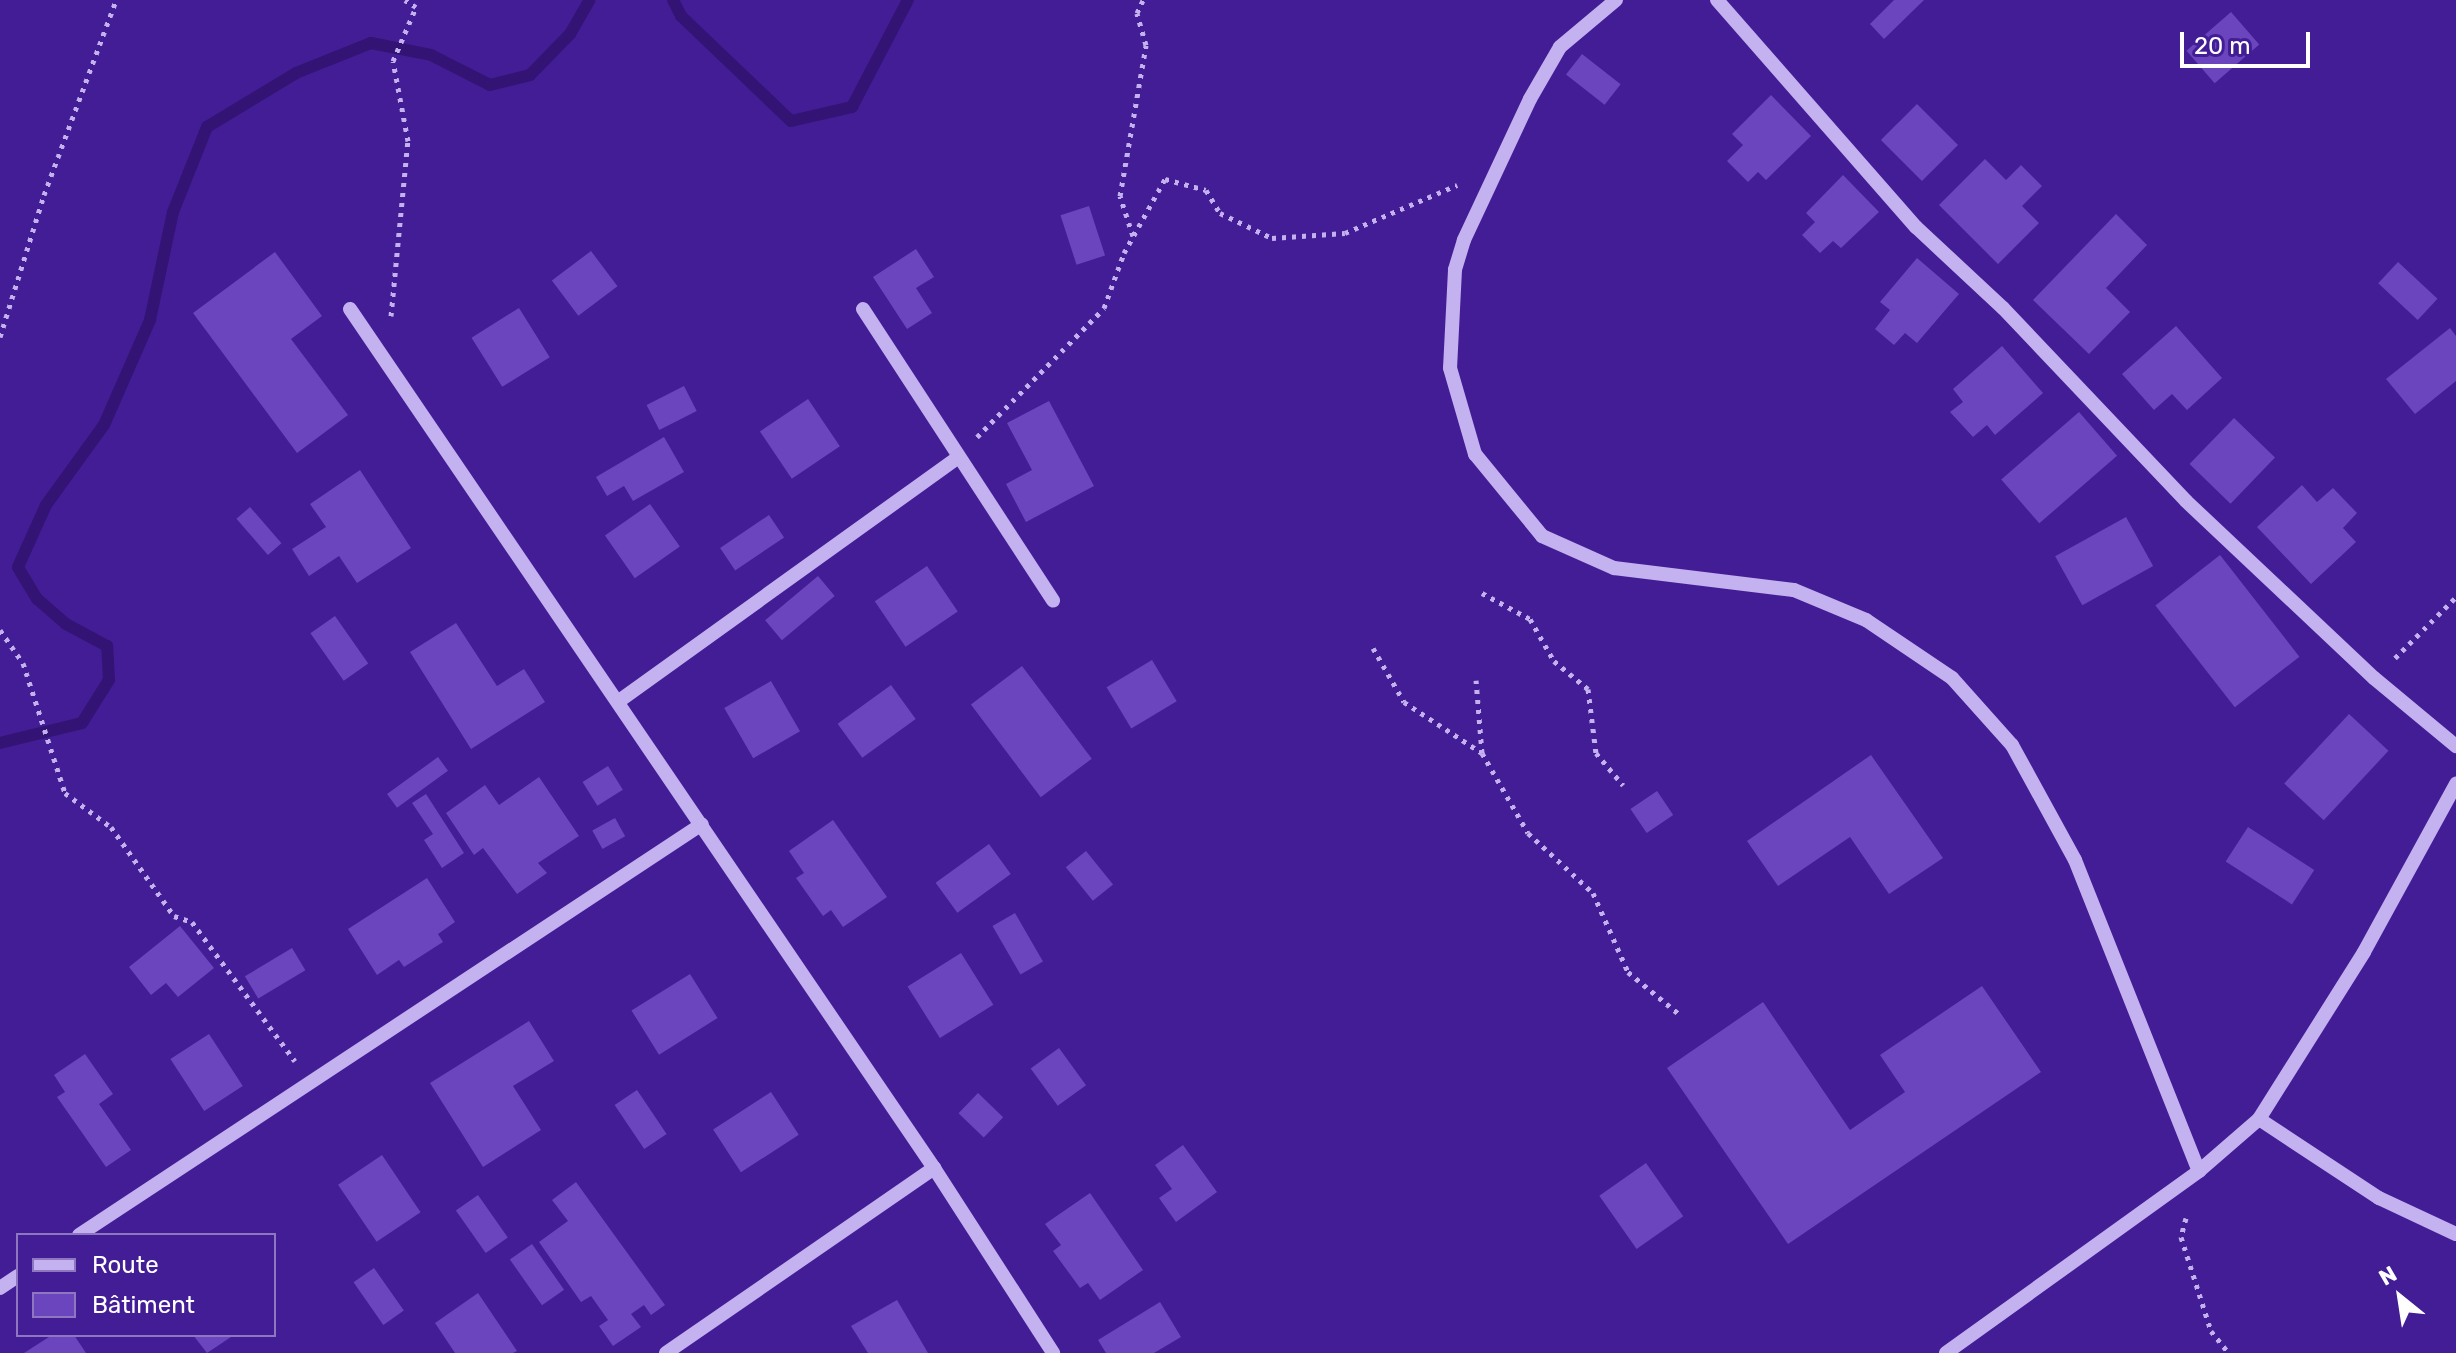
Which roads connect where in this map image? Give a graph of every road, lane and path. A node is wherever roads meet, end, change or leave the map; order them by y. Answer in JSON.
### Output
{"nodes":[{"id":1,"x":116,"y":0,"type":"edge"},
{"id":2,"x":405,"y":0,"type":"edge"},
{"id":3,"x":1143,"y":0,"type":"edge"},
{"id":4,"x":1616,"y":0,"type":"edge"},
{"id":5,"x":1717,"y":0,"type":"edge"},
{"id":6,"x":1497,"y":165,"type":"junction"},
{"id":7,"x":1133,"y":237,"type":"junction"},
{"id":8,"x":350,"y":309,"type":"dead end"},
{"id":9,"x":863,"y":309,"type":"dead end"},
{"id":10,"x":0,"y":337,"type":"edge"},
{"id":11,"x":385,"y":361,"type":"junction"},
{"id":12,"x":959,"y":457,"type":"junction"},
{"id":13,"x":1482,"y":593,"type":"dead end"},
{"id":14,"x":2456,"y":597,"type":"edge"},
{"id":15,"x":1053,"y":601,"type":"dead end"},
{"id":16,"x":0,"y":630,"type":"edge"},
{"id":17,"x":1373,"y":648,"type":"dead end"},
{"id":18,"x":2374,"y":678,"type":"junction"},
{"id":19,"x":1476,"y":680,"type":"dead end"},
{"id":20,"x":619,"y":701,"type":"junction"},
{"id":21,"x":2456,"y":746,"type":"edge"},
{"id":22,"x":1482,"y":753,"type":"junction"},
{"id":23,"x":2456,"y":784,"type":"edge"},
{"id":24,"x":1623,"y":785,"type":"dead end"},
{"id":25,"x":702,"y":824,"type":"junction"},
{"id":26,"x":1679,"y":1014,"type":"dead end"},
{"id":27,"x":310,"y":1082,"type":"junction"},
{"id":28,"x":2259,"y":1119,"type":"junction"},
{"id":29,"x":934,"y":1168,"type":"junction"},
{"id":30,"x":2199,"y":1171,"type":"junction"},
{"id":31,"x":82,"y":1233,"type":"edge"},
{"id":32,"x":2456,"y":1234,"type":"edge"},
{"id":33,"x":666,"y":1353,"type":"edge"},
{"id":34,"x":1053,"y":1353,"type":"edge"},
{"id":35,"x":1946,"y":1353,"type":"edge"},
{"id":36,"x":2229,"y":1353,"type":"edge"}],
"edges":[{"from":1,"to":10,"type":"path"},
{"from":2,"to":11,"type":"path"},
{"from":3,"to":7,"type":"path"},
{"from":4,"to":6,"type":"street"},
{"from":5,"to":18,"type":"street"},
{"from":6,"to":7,"type":"path"},
{"from":6,"to":30,"type":"street"},
{"from":7,"to":12,"type":"path"},
{"from":8,"to":11,"type":"street"},
{"from":9,"to":12,"type":"street"},
{"from":11,"to":20,"type":"street"},
{"from":12,"to":15,"type":"street"},
{"from":12,"to":20,"type":"street"},
{"from":13,"to":24,"type":"path"},
{"from":14,"to":18,"type":"path"},
{"from":16,"to":27,"type":"path"},
{"from":17,"to":22,"type":"path"},
{"from":18,"to":21,"type":"street"},
{"from":19,"to":22,"type":"path"},
{"from":20,"to":25,"type":"street"},
{"from":22,"to":26,"type":"path"},
{"from":23,"to":28,"type":"street"},
{"from":25,"to":27,"type":"street"},
{"from":25,"to":29,"type":"street"},
{"from":27,"to":31,"type":"street"},
{"from":28,"to":30,"type":"street"},
{"from":28,"to":32,"type":"street"},
{"from":29,"to":33,"type":"street"},
{"from":29,"to":34,"type":"street"},
{"from":30,"to":35,"type":"street"},
{"from":30,"to":36,"type":"path"}]}
